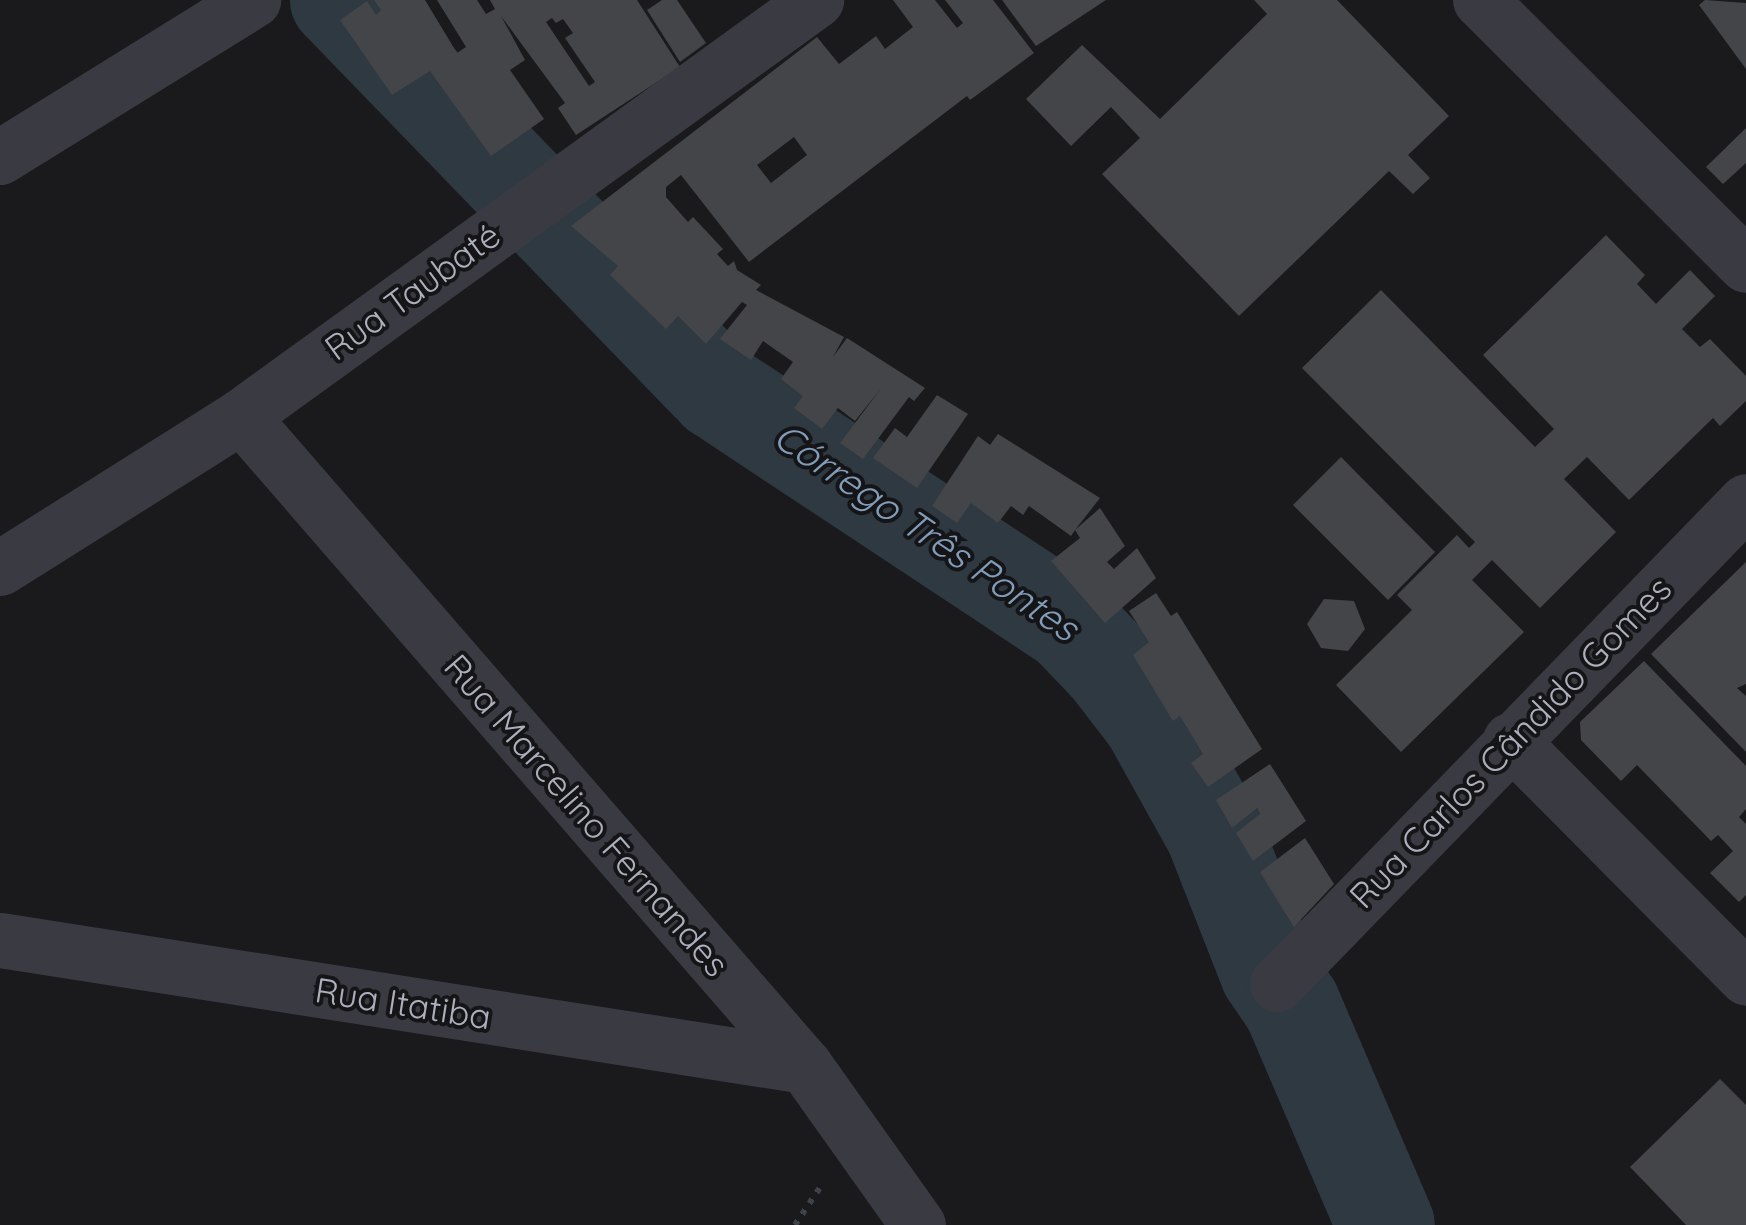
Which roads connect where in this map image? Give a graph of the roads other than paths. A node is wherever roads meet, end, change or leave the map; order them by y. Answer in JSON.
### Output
{"nodes":[{"id":1,"x":253,"y":0,"type":"edge"},
{"id":2,"x":816,"y":0,"type":"edge"},
{"id":3,"x":1500,"y":6,"type":"edge"},
{"id":4,"x":0,"y":158,"type":"edge"},
{"id":5,"x":1746,"y":265,"type":"edge"},
{"id":6,"x":241,"y":416,"type":"junction"},
{"id":7,"x":1746,"y":502,"type":"edge"},
{"id":8,"x":0,"y":568,"type":"edge"},
{"id":9,"x":1510,"y":740,"type":"junction"},
{"id":10,"x":0,"y":940,"type":"edge"},
{"id":11,"x":1746,"y":978,"type":"edge"},
{"id":12,"x":1276,"y":984,"type":"dead end"},
{"id":13,"x":805,"y":1066,"type":"junction"},
{"id":14,"x":918,"y":1225,"type":"edge"}],
"edges":[{"from":1,"to":4,"type":"street"},
{"from":2,"to":6,"type":"street","name":"Rua Taubaté"},
{"from":3,"to":5,"type":"street"},
{"from":6,"to":8,"type":"street","name":"Rua Taubaté"},
{"from":6,"to":13,"type":"street","name":"Rua Marcelino Fernandes"},
{"from":7,"to":9,"type":"street","name":"Rua Carlos Cândido Gomes"},
{"from":9,"to":11,"type":"street"},
{"from":9,"to":12,"type":"street","name":"Rua Carlos Cândido Gomes"},
{"from":10,"to":13,"type":"street","name":"Rua Itatiba"},
{"from":13,"to":14,"type":"street","name":"Rua Marcelino Fernandes"}]}
